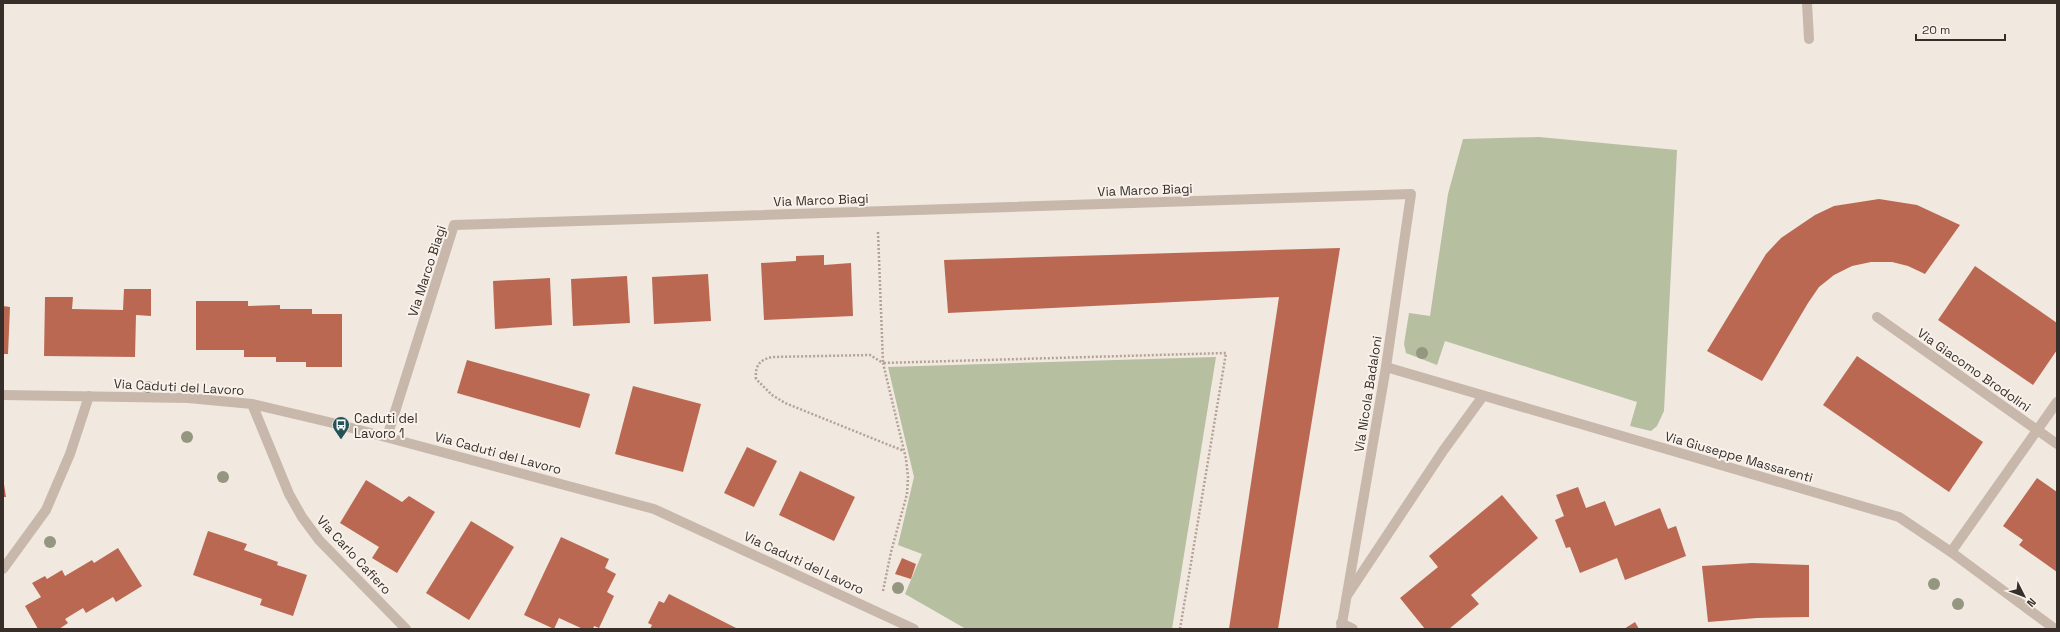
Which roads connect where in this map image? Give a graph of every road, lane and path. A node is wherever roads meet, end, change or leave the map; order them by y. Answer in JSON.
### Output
{"nodes":[{"id":1,"x":1807,"y":3,"type":"edge"},
{"id":2,"x":1809,"y":40,"type":"dead end"},
{"id":3,"x":1411,"y":194,"type":"joint"},
{"id":4,"x":877,"y":211,"type":"junction"},
{"id":5,"x":1877,"y":317,"type":"dead end"},
{"id":6,"x":883,"y":363,"type":"junction"},
{"id":7,"x":1386,"y":366,"type":"junction"},
{"id":8,"x":3,"y":395,"type":"edge"},
{"id":9,"x":89,"y":396,"type":"junction"},
{"id":10,"x":1483,"y":396,"type":"junction"},
{"id":11,"x":2057,"y":402,"type":"edge"},
{"id":12,"x":252,"y":404,"type":"junction"},
{"id":13,"x":2037,"y":430,"type":"junction"},
{"id":14,"x":387,"y":437,"type":"junction"},
{"id":15,"x":2057,"y":444,"type":"edge"},
{"id":16,"x":904,"y":451,"type":"junction"},
{"id":17,"x":1952,"y":552,"type":"junction"},
{"id":18,"x":3,"y":569,"type":"edge"},
{"id":19,"x":1346,"y":597,"type":"junction"},
{"id":20,"x":879,"y":612,"type":"junction"},
{"id":21,"x":1341,"y":626,"type":"edge"},
{"id":22,"x":406,"y":629,"type":"edge"},
{"id":23,"x":914,"y":629,"type":"edge"},
{"id":24,"x":1180,"y":629,"type":"edge"},
{"id":25,"x":1353,"y":629,"type":"edge"},
{"id":26,"x":2055,"y":629,"type":"edge"}],
"edges":[{"from":1,"to":2,"type":"street"},
{"from":3,"to":4,"type":"street","name":"Via Marco Biagi"},
{"from":3,"to":7,"type":"street","name":"Via Nicola Badaloni"},
{"from":4,"to":6,"type":"path"},
{"from":4,"to":14,"type":"street","name":"Via Marco Biagi"},
{"from":5,"to":13,"type":"street","name":"Via Giacomo Brodolini"},
{"from":6,"to":16,"type":"path"},
{"from":6,"to":16,"type":"path"},
{"from":6,"to":24,"type":"path"},
{"from":7,"to":10,"type":"street","name":"Via Giuseppe Massarenti"},
{"from":7,"to":19,"type":"street","name":"Via Nicola Badaloni"},
{"from":8,"to":9,"type":"street","name":"Via Caduti del Lavoro"},
{"from":9,"to":12,"type":"street","name":"Via Caduti del Lavoro"},
{"from":9,"to":18,"type":"street"},
{"from":10,"to":17,"type":"street","name":"Via Giuseppe Massarenti"},
{"from":10,"to":19,"type":"street","name":"Via Nicola Badaloni"},
{"from":11,"to":13,"type":"street"},
{"from":12,"to":14,"type":"street","name":"Via Caduti del Lavoro"},
{"from":12,"to":22,"type":"street","name":"Via Carlo Cafiero"},
{"from":13,"to":15,"type":"street","name":"Via Giacomo Brodolini"},
{"from":13,"to":17,"type":"street"},
{"from":14,"to":20,"type":"street","name":"Via Caduti del Lavoro"},
{"from":16,"to":20,"type":"path"},
{"from":17,"to":26,"type":"street","name":"Via Giuseppe Massarenti"},
{"from":19,"to":21,"type":"street","name":"Via Nicola Badaloni"},
{"from":20,"to":23,"type":"street","name":"Via Caduti del Lavoro"},
{"from":21,"to":25,"type":"street"}]}
